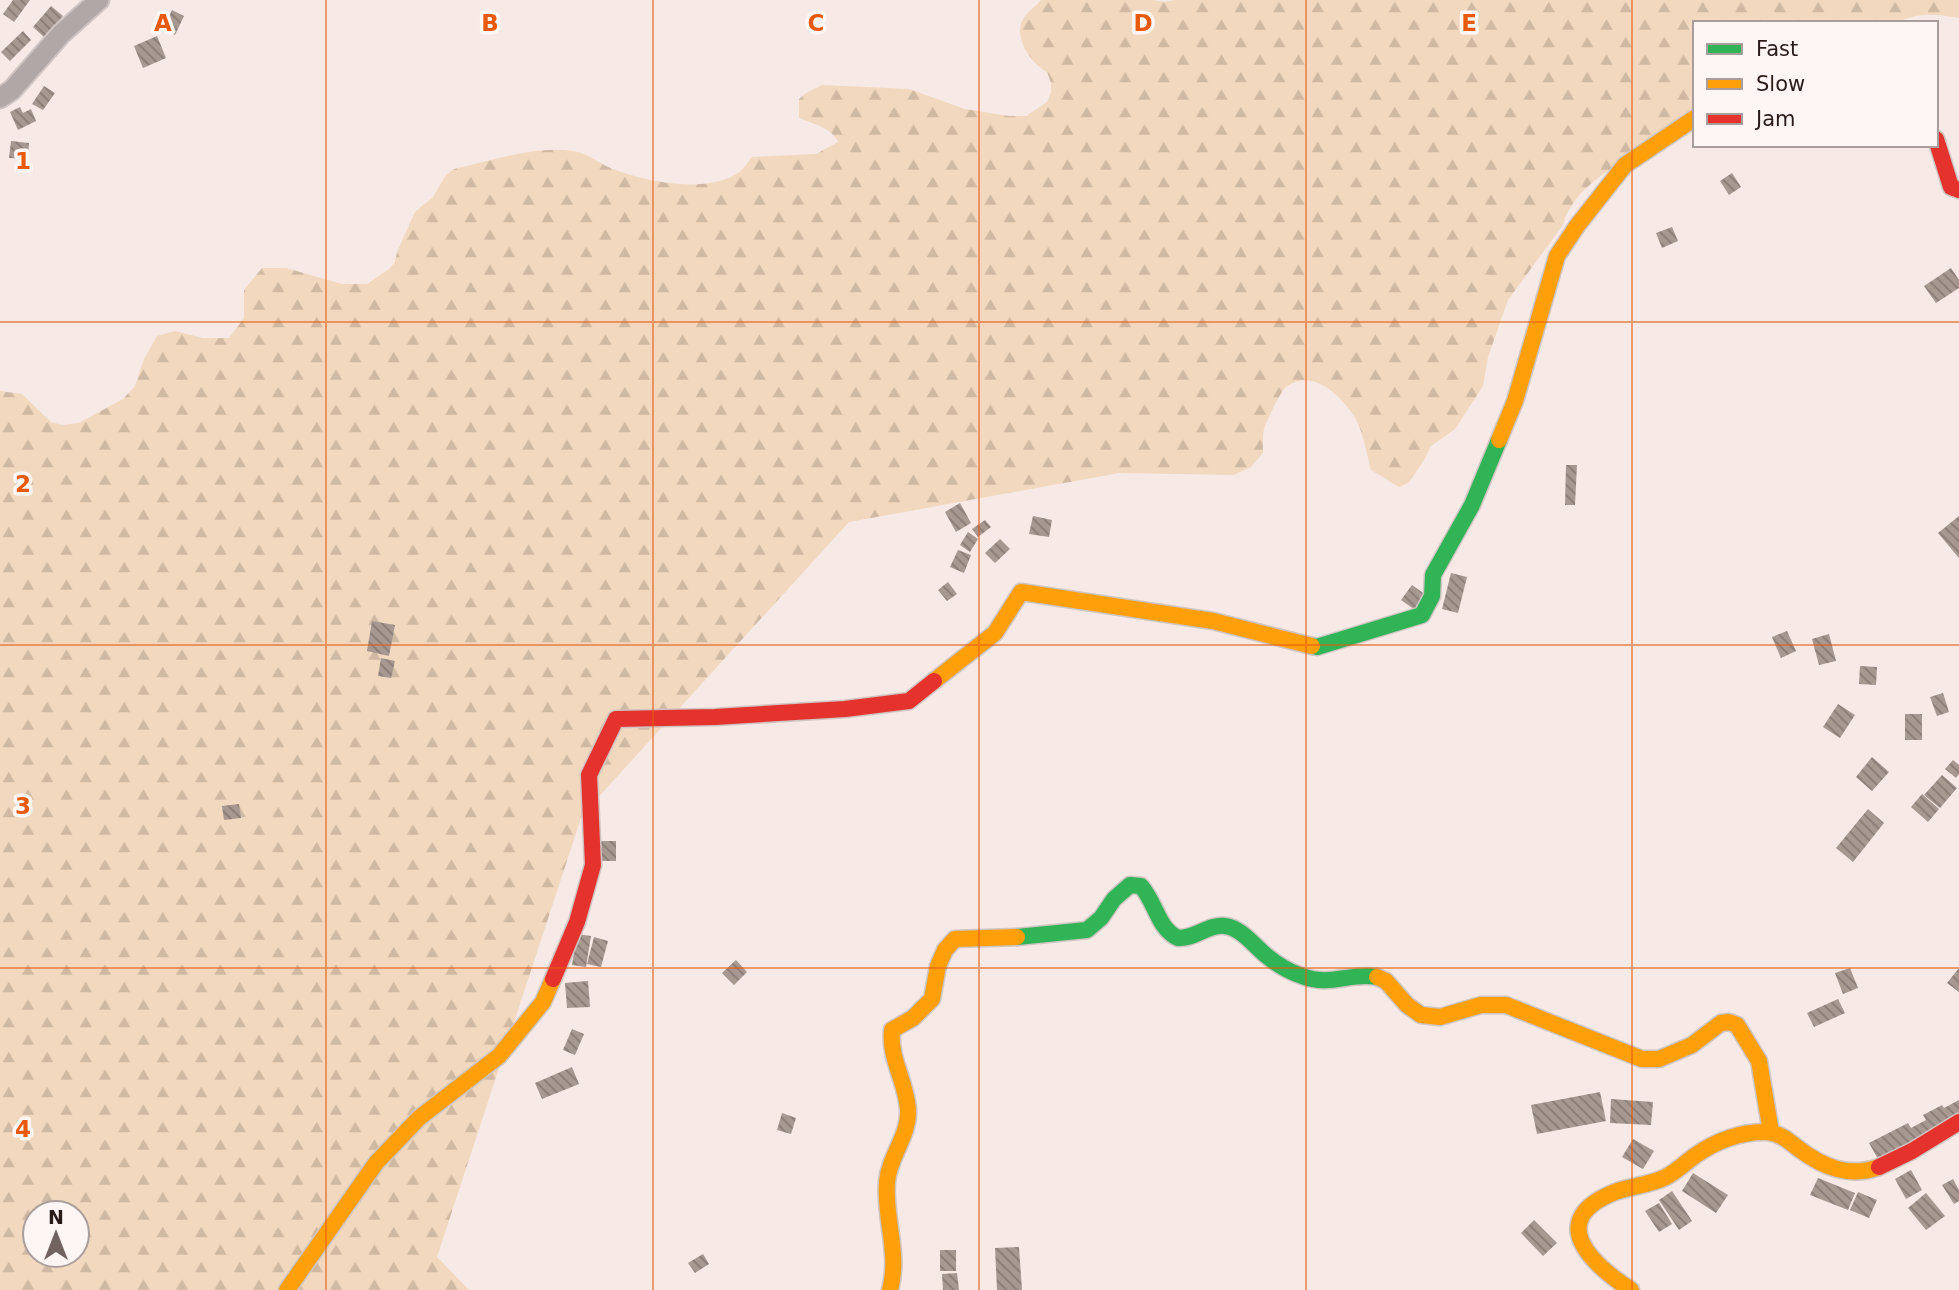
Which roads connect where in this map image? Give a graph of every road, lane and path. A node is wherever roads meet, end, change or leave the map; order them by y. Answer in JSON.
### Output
{"nodes":[{"id":1,"x":99,"y":0,"type":"edge"},
{"id":2,"x":0,"y":98,"type":"edge"},
{"id":3,"x":1693,"y":119,"type":"edge"},
{"id":4,"x":1938,"y":145,"type":"edge"},
{"id":5,"x":1959,"y":190,"type":"edge"},
{"id":6,"x":1959,"y":1122,"type":"edge"},
{"id":7,"x":1771,"y":1132,"type":"junction"},
{"id":8,"x":288,"y":1290,"type":"edge"},
{"id":9,"x":890,"y":1290,"type":"edge"},
{"id":10,"x":1631,"y":1290,"type":"edge"}],
"edges":[{"from":1,"to":2,"type":"street"},
{"from":3,"to":8,"type":"street"},
{"from":4,"to":5,"type":"street"},
{"from":6,"to":7,"type":"street"},
{"from":7,"to":9,"type":"street"},
{"from":7,"to":10,"type":"street"}]}
